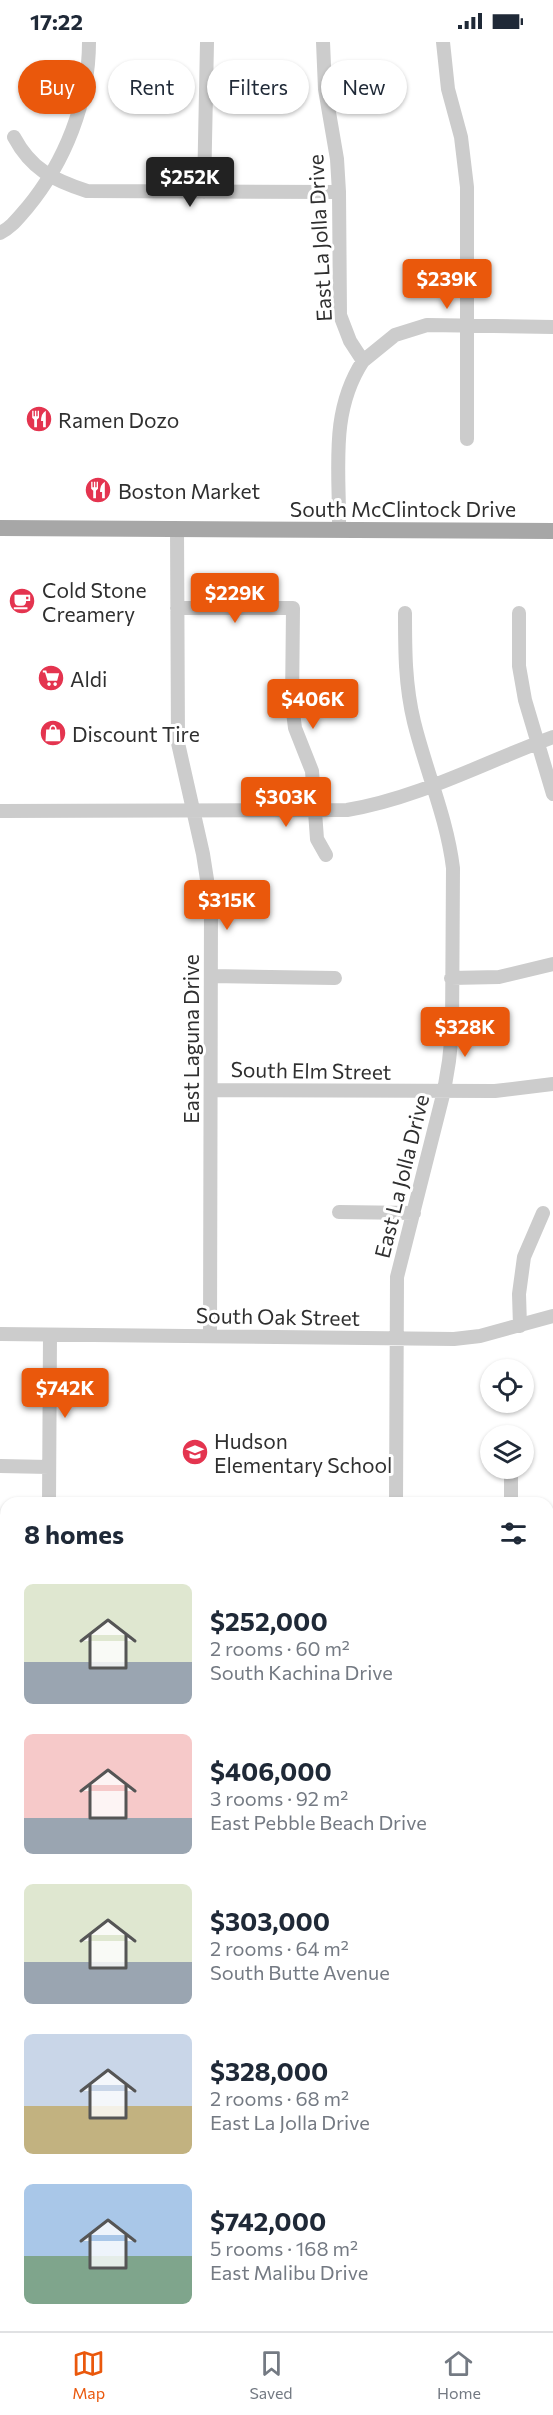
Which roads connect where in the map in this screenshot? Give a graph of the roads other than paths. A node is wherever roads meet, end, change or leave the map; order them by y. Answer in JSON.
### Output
{"nodes":[{"id":1,"x":89,"y":42,"type":"edge"},
{"id":2,"x":207,"y":42,"type":"edge"},
{"id":3,"x":323,"y":42,"type":"edge"},
{"id":4,"x":442,"y":42,"type":"edge"},
{"id":5,"x":14,"y":137,"type":"dead end"},
{"id":6,"x":51,"y":177,"type":"junction"},
{"id":7,"x":204,"y":192,"type":"junction"},
{"id":8,"x":339,"y":192,"type":"junction"},
{"id":9,"x":0,"y":233,"type":"edge"},
{"id":10,"x":467,"y":326,"type":"junction"},
{"id":11,"x":553,"y":327,"type":"edge"},
{"id":12,"x":363,"y":361,"type":"junction"},
{"id":13,"x":467,"y":439,"type":"dead end"},
{"id":14,"x":0,"y":528,"type":"edge"},
{"id":15,"x":177,"y":529,"type":"junction"},
{"id":16,"x":339,"y":530,"type":"junction"},
{"id":17,"x":553,"y":531,"type":"edge"},
{"id":18,"x":177,"y":608,"type":"junction"},
{"id":19,"x":405,"y":613,"type":"dead end"},
{"id":20,"x":519,"y":613,"type":"dead end"},
{"id":21,"x":553,"y":736,"type":"edge"},
{"id":22,"x":538,"y":742,"type":"junction"},
{"id":23,"x":433,"y":785,"type":"junction"},
{"id":24,"x":553,"y":794,"type":"edge"},
{"id":25,"x":0,"y":811,"type":"edge"},
{"id":26,"x":192,"y":812,"type":"junction"},
{"id":27,"x":317,"y":812,"type":"junction"},
{"id":28,"x":326,"y":855,"type":"dead end"},
{"id":29,"x":553,"y":964,"type":"edge"},
{"id":30,"x":211,"y":976,"type":"junction"},
{"id":31,"x":335,"y":978,"type":"dead end"},
{"id":32,"x":451,"y":978,"type":"junction"},
{"id":33,"x":553,"y":1084,"type":"edge"},
{"id":34,"x":212,"y":1090,"type":"junction"},
{"id":35,"x":444,"y":1091,"type":"junction"},
{"id":36,"x":339,"y":1212,"type":"dead end"},
{"id":37,"x":414,"y":1213,"type":"junction"},
{"id":38,"x":543,"y":1213,"type":"dead end"},
{"id":39,"x":553,"y":1316,"type":"edge"},
{"id":40,"x":520,"y":1326,"type":"junction"},
{"id":41,"x":0,"y":1334,"type":"edge"},
{"id":42,"x":50,"y":1335,"type":"junction"},
{"id":43,"x":210,"y":1336,"type":"junction"},
{"id":44,"x":395,"y":1338,"type":"junction"},
{"id":45,"x":0,"y":1466,"type":"edge"},
{"id":46,"x":49,"y":1467,"type":"junction"},
{"id":47,"x":511,"y":1479,"type":"edge"},
{"id":48,"x":49,"y":1497,"type":"edge"},
{"id":49,"x":396,"y":1497,"type":"edge"},
{"id":50,"x":511,"y":1497,"type":"edge"}],
"edges":[{"from":1,"to":6,"type":"street"},
{"from":2,"to":7,"type":"street"},
{"from":3,"to":8,"type":"street","name":"East La Jolla Drive"},
{"from":4,"to":10,"type":"street"},
{"from":5,"to":6,"type":"street"},
{"from":6,"to":7,"type":"street"},
{"from":6,"to":9,"type":"street"},
{"from":7,"to":8,"type":"street"},
{"from":8,"to":12,"type":"street","name":"East La Jolla Drive"},
{"from":10,"to":11,"type":"street"},
{"from":10,"to":12,"type":"street"},
{"from":10,"to":13,"type":"street"},
{"from":12,"to":16,"type":"street"},
{"from":14,"to":15,"type":"main road","name":"South McClintock Drive"},
{"from":15,"to":16,"type":"main road","name":"South McClintock Drive"},
{"from":15,"to":18,"type":"street","name":"East Laguna Drive"},
{"from":16,"to":17,"type":"main road","name":"South McClintock Drive"},
{"from":18,"to":26,"type":"street","name":"East Laguna Drive"},
{"from":18,"to":27,"type":"street"},
{"from":19,"to":23,"type":"street","name":"East La Jolla Drive"},
{"from":20,"to":22,"type":"street"},
{"from":21,"to":22,"type":"street"},
{"from":22,"to":23,"type":"street"},
{"from":22,"to":24,"type":"street"},
{"from":23,"to":27,"type":"street"},
{"from":23,"to":32,"type":"street","name":"East La Jolla Drive"},
{"from":25,"to":26,"type":"street"},
{"from":26,"to":27,"type":"street"},
{"from":26,"to":30,"type":"street","name":"East Laguna Drive"},
{"from":27,"to":28,"type":"street"},
{"from":29,"to":32,"type":"street"},
{"from":30,"to":31,"type":"street"},
{"from":30,"to":34,"type":"street","name":"East Laguna Drive"},
{"from":32,"to":35,"type":"street","name":"East La Jolla Drive"},
{"from":33,"to":35,"type":"street","name":"South Elm Street"},
{"from":34,"to":35,"type":"street","name":"South Elm Street"},
{"from":34,"to":43,"type":"street","name":"East Laguna Drive"},
{"from":35,"to":37,"type":"street","name":"East La Jolla Drive"},
{"from":36,"to":37,"type":"street"},
{"from":37,"to":44,"type":"street","name":"East La Jolla Drive"},
{"from":38,"to":40,"type":"street"},
{"from":39,"to":40,"type":"street","name":"South Oak Street"},
{"from":40,"to":44,"type":"street","name":"South Oak Street"},
{"from":41,"to":42,"type":"street","name":"South Oak Street"},
{"from":42,"to":43,"type":"street","name":"South Oak Street"},
{"from":42,"to":46,"type":"street"},
{"from":43,"to":44,"type":"street","name":"South Oak Street"},
{"from":44,"to":49,"type":"street","name":"East La Jolla Drive"},
{"from":45,"to":46,"type":"street"},
{"from":46,"to":48,"type":"street"},
{"from":47,"to":50,"type":"street"}]}
